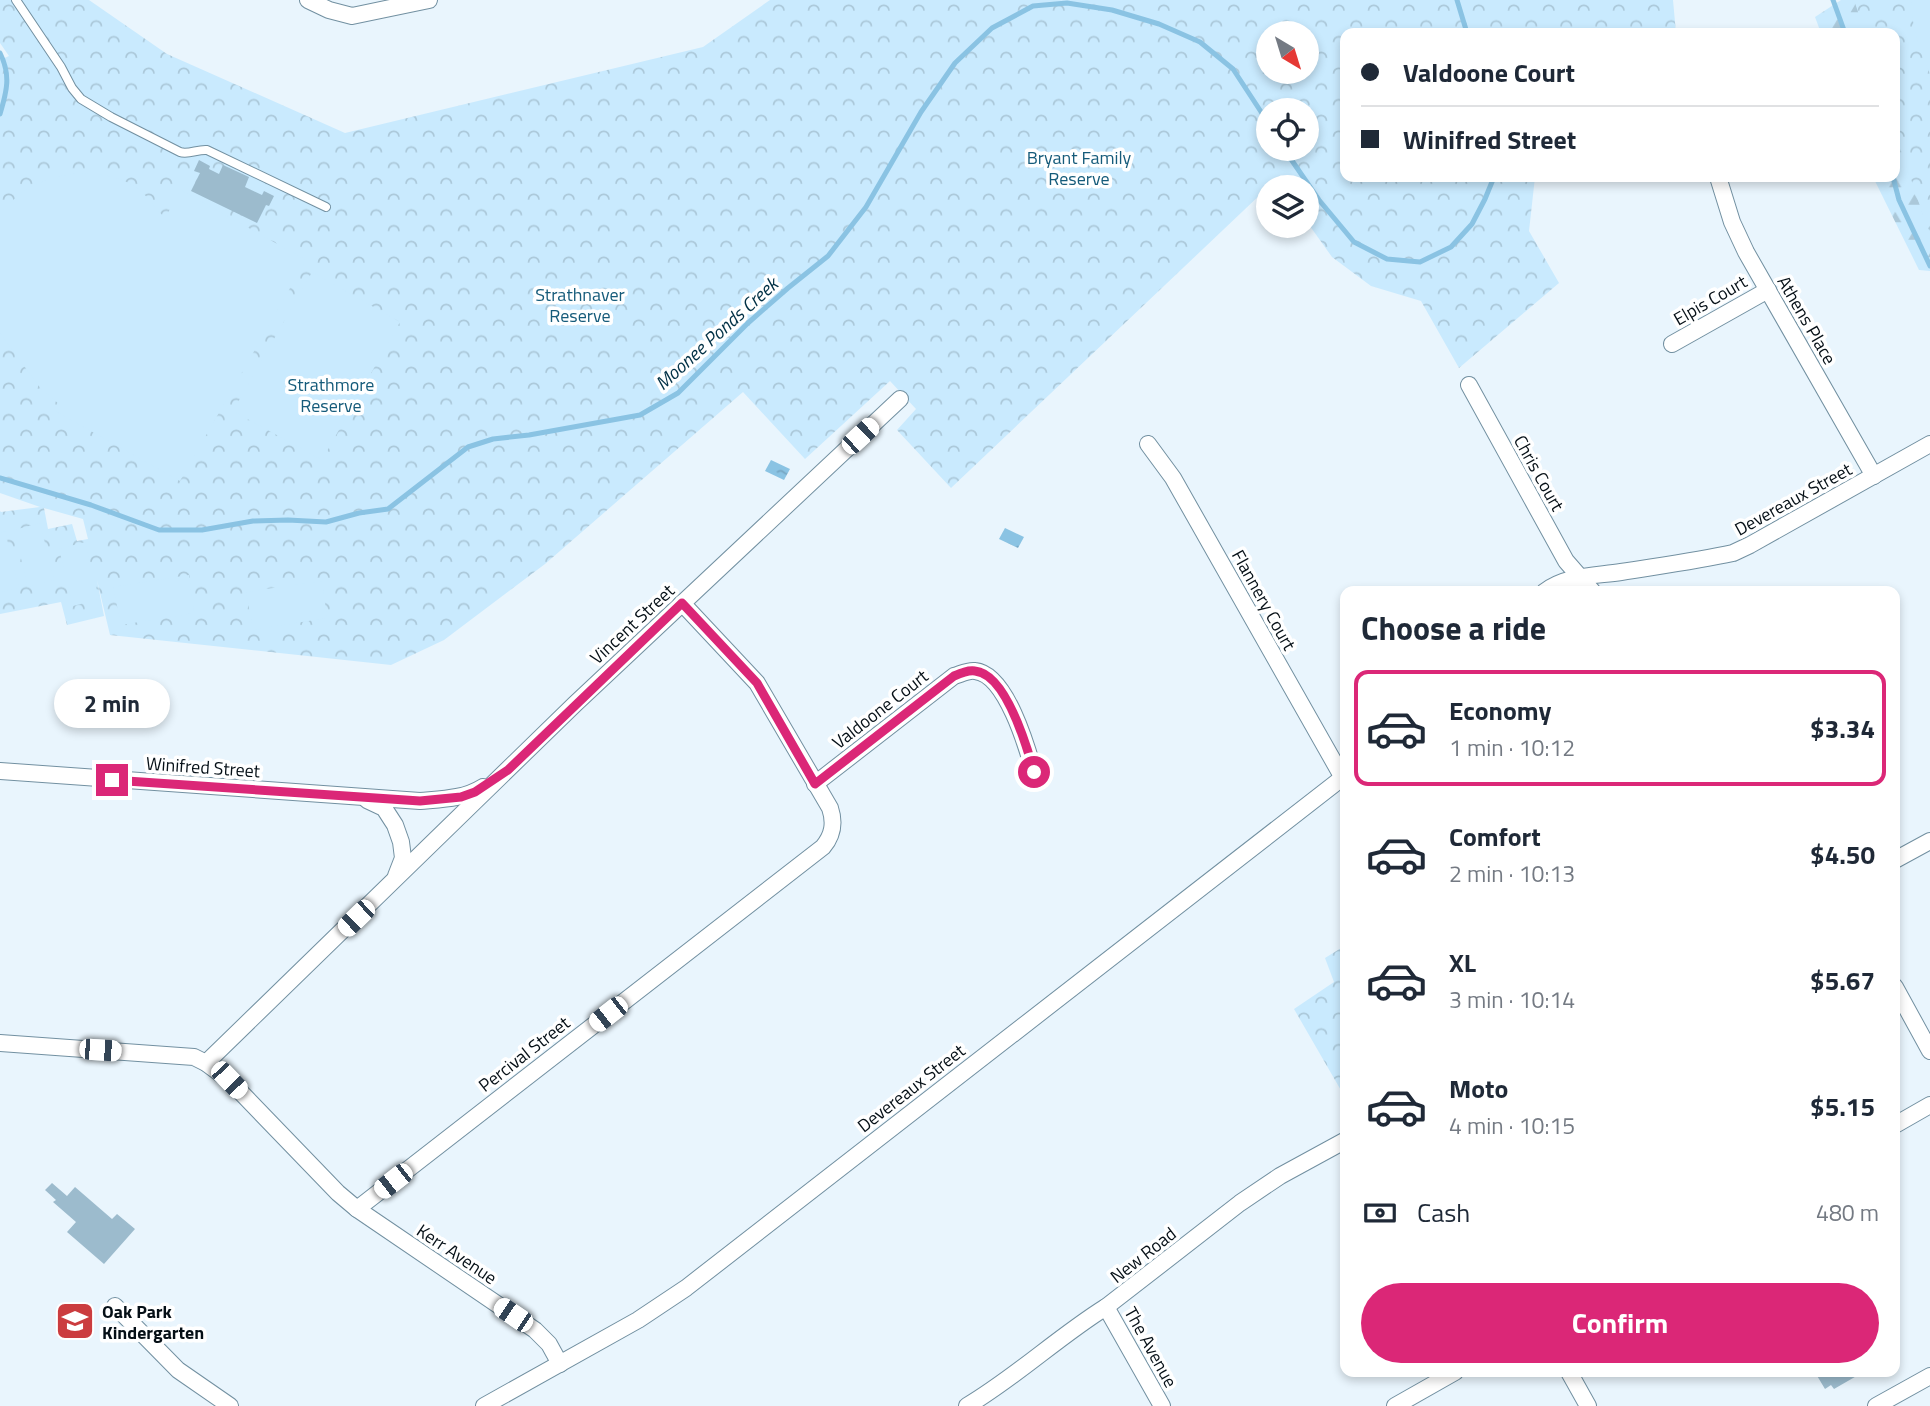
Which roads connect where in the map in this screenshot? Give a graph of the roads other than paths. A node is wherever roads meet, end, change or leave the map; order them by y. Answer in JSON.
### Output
{"nodes":[{"id":1,"x":16,"y":0,"type":"edge"},
{"id":2,"x":308,"y":0,"type":"edge"},
{"id":3,"x":429,"y":0,"type":"edge"},
{"id":4,"x":1720,"y":182,"type":"edge"},
{"id":5,"x":326,"y":206,"type":"dead end"},
{"id":6,"x":1768,"y":290,"type":"junction"},
{"id":7,"x":1672,"y":344,"type":"dead end"},
{"id":8,"x":1469,"y":386,"type":"dead end"},
{"id":9,"x":900,"y":400,"type":"dead end"},
{"id":10,"x":1149,"y":444,"type":"dead end"},
{"id":11,"x":1930,"y":444,"type":"edge"},
{"id":12,"x":1874,"y":476,"type":"junction"},
{"id":13,"x":1579,"y":577,"type":"junction"},
{"id":14,"x":1554,"y":586,"type":"edge"},
{"id":15,"x":1587,"y":586,"type":"edge"},
{"id":16,"x":682,"y":603,"type":"junction"},
{"id":17,"x":1340,"y":769,"type":"edge"},
{"id":18,"x":508,"y":770,"type":"junction"},
{"id":19,"x":0,"y":771,"type":"edge"},
{"id":20,"x":1034,"y":772,"type":"dead end"},
{"id":21,"x":1340,"y":779,"type":"edge"},
{"id":22,"x":815,"y":784,"type":"junction"},
{"id":23,"x":361,"y":797,"type":"junction"},
{"id":24,"x":1930,"y":841,"type":"edge"},
{"id":25,"x":1900,"y":857,"type":"edge"},
{"id":26,"x":394,"y":880,"type":"junction"},
{"id":27,"x":1900,"y":996,"type":"edge"},
{"id":28,"x":0,"y":1043,"type":"edge"},
{"id":29,"x":1930,"y":1051,"type":"edge"},
{"id":30,"x":206,"y":1063,"type":"junction"},
{"id":31,"x":1930,"y":1105,"type":"edge"},
{"id":32,"x":1900,"y":1122,"type":"edge"},
{"id":33,"x":1340,"y":1143,"type":"edge"},
{"id":34,"x":357,"y":1209,"type":"junction"},
{"id":35,"x":115,"y":1306,"type":"dead end"},
{"id":36,"x":1107,"y":1307,"type":"junction"},
{"id":37,"x":560,"y":1364,"type":"junction"},
{"id":38,"x":1930,"y":1376,"type":"edge"},
{"id":39,"x":1446,"y":1377,"type":"edge"},
{"id":40,"x":1572,"y":1377,"type":"edge"},
{"id":41,"x":230,"y":1406,"type":"edge"},
{"id":42,"x":484,"y":1406,"type":"edge"},
{"id":43,"x":967,"y":1406,"type":"edge"},
{"id":44,"x":1162,"y":1406,"type":"edge"},
{"id":45,"x":1395,"y":1406,"type":"edge"},
{"id":46,"x":1588,"y":1406,"type":"edge"},
{"id":47,"x":1876,"y":1406,"type":"edge"}],
"edges":[{"from":1,"to":5,"type":"lane"},
{"from":2,"to":3,"type":"street"},
{"from":4,"to":6,"type":"street","name":"Athens Place"},
{"from":6,"to":7,"type":"street","name":"Elpis Court"},
{"from":6,"to":12,"type":"street","name":"Athens Place"},
{"from":8,"to":13,"type":"street","name":"Chris Court"},
{"from":9,"to":16,"type":"street","name":"Vincent Street"},
{"from":10,"to":17,"type":"street","name":"Flannery Court"},
{"from":11,"to":12,"type":"street","name":"Devereaux Street"},
{"from":12,"to":13,"type":"street","name":"Devereaux Street"},
{"from":13,"to":14,"type":"street","name":"Devereaux Street"},
{"from":13,"to":15,"type":"street","name":"Chris Court"},
{"from":16,"to":18,"type":"street","name":"Vincent Street"},
{"from":16,"to":22,"type":"street"},
{"from":18,"to":23,"type":"street","name":"Winifred Street"},
{"from":18,"to":26,"type":"street","name":"Vincent Street"},
{"from":19,"to":23,"type":"street","name":"Winifred Street"},
{"from":20,"to":22,"type":"street","name":"Valdoone Court"},
{"from":21,"to":37,"type":"street","name":"Devereaux Street"},
{"from":22,"to":34,"type":"street","name":"Percival Street"},
{"from":23,"to":26,"type":"street","name":"Winifred Street"},
{"from":24,"to":25,"type":"street"},
{"from":26,"to":30,"type":"street","name":"Vincent Street"},
{"from":27,"to":29,"type":"street"},
{"from":28,"to":30,"type":"street"},
{"from":30,"to":34,"type":"street","name":"Kerr Avenue"},
{"from":31,"to":32,"type":"street"},
{"from":33,"to":36,"type":"street","name":"New Road"},
{"from":34,"to":37,"type":"street","name":"Kerr Avenue"},
{"from":35,"to":41,"type":"street"},
{"from":36,"to":43,"type":"street","name":"New Road"},
{"from":36,"to":44,"type":"street","name":"The Avenue"},
{"from":37,"to":42,"type":"street","name":"Devereaux Street"},
{"from":38,"to":47,"type":"street"},
{"from":39,"to":45,"type":"street"},
{"from":40,"to":46,"type":"street"}]}
